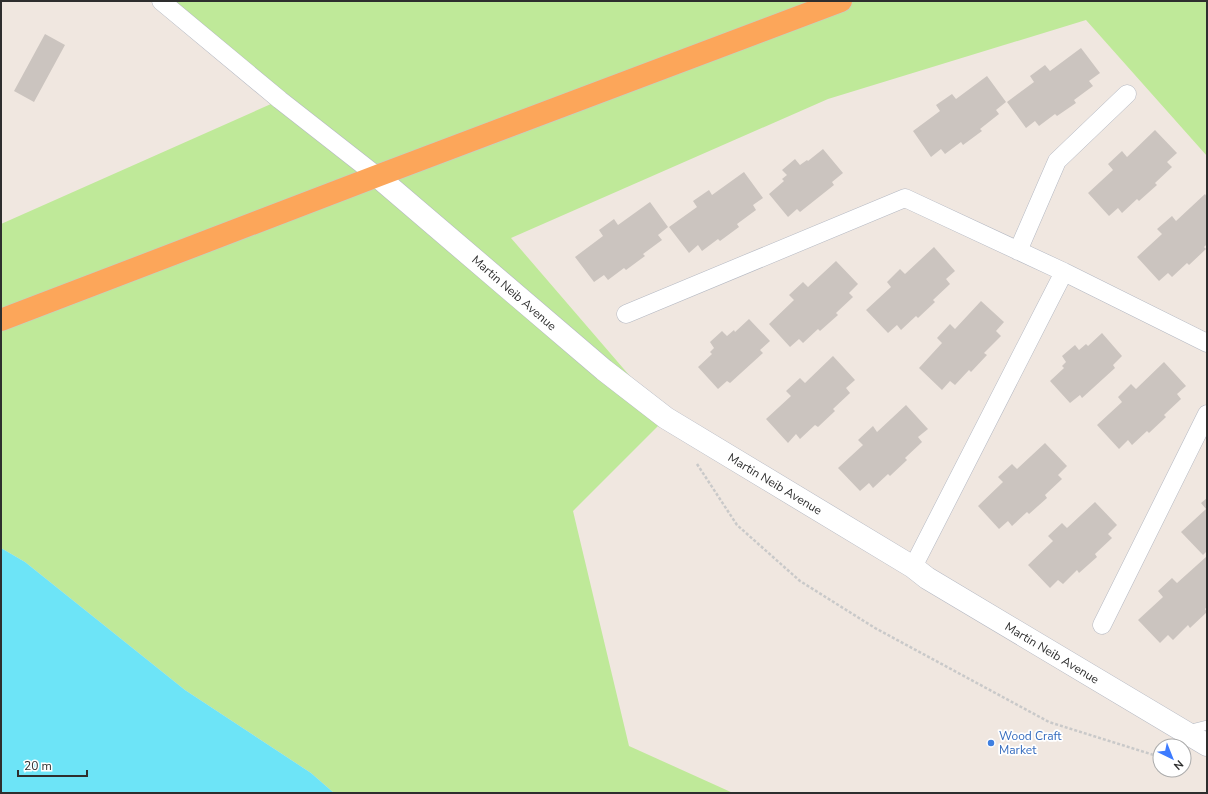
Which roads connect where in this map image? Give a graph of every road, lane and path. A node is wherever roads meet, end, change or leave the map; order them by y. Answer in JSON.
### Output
{"nodes":[{"id":1,"x":161,"y":1,"type":"edge"},
{"id":2,"x":841,"y":1,"type":"edge"},
{"id":3,"x":1128,"y":94,"type":"dead end"},
{"id":4,"x":377,"y":176,"type":"junction"},
{"id":5,"x":1018,"y":251,"type":"junction"},
{"id":6,"x":1064,"y":272,"type":"junction"},
{"id":7,"x":626,"y":314,"type":"dead end"},
{"id":8,"x":1,"y":320,"type":"edge"},
{"id":9,"x":1207,"y":343,"type":"edge"},
{"id":10,"x":1207,"y":414,"type":"edge"},
{"id":11,"x":696,"y":462,"type":"dead end"},
{"id":12,"x":913,"y":567,"type":"junction"},
{"id":13,"x":1102,"y":625,"type":"dead end"},
{"id":14,"x":1207,"y":725,"type":"edge"},
{"id":15,"x":1182,"y":731,"type":"junction"},
{"id":16,"x":1207,"y":745,"type":"edge"},
{"id":17,"x":1152,"y":754,"type":"edge"}],
"edges":[{"from":1,"to":4,"type":"street"},
{"from":2,"to":4,"type":"highway"},
{"from":3,"to":5,"type":"street"},
{"from":4,"to":8,"type":"highway"},
{"from":4,"to":12,"type":"main road","name":"Martin Neib Avenue"},
{"from":5,"to":6,"type":"street"},
{"from":5,"to":7,"type":"street"},
{"from":6,"to":9,"type":"street"},
{"from":6,"to":12,"type":"street"},
{"from":10,"to":13,"type":"street"},
{"from":11,"to":17,"type":"path"},
{"from":12,"to":15,"type":"main road","name":"Martin Neib Avenue"},
{"from":14,"to":15,"type":"lane"},
{"from":15,"to":16,"type":"main road","name":"Martin Neib Avenue"}]}
